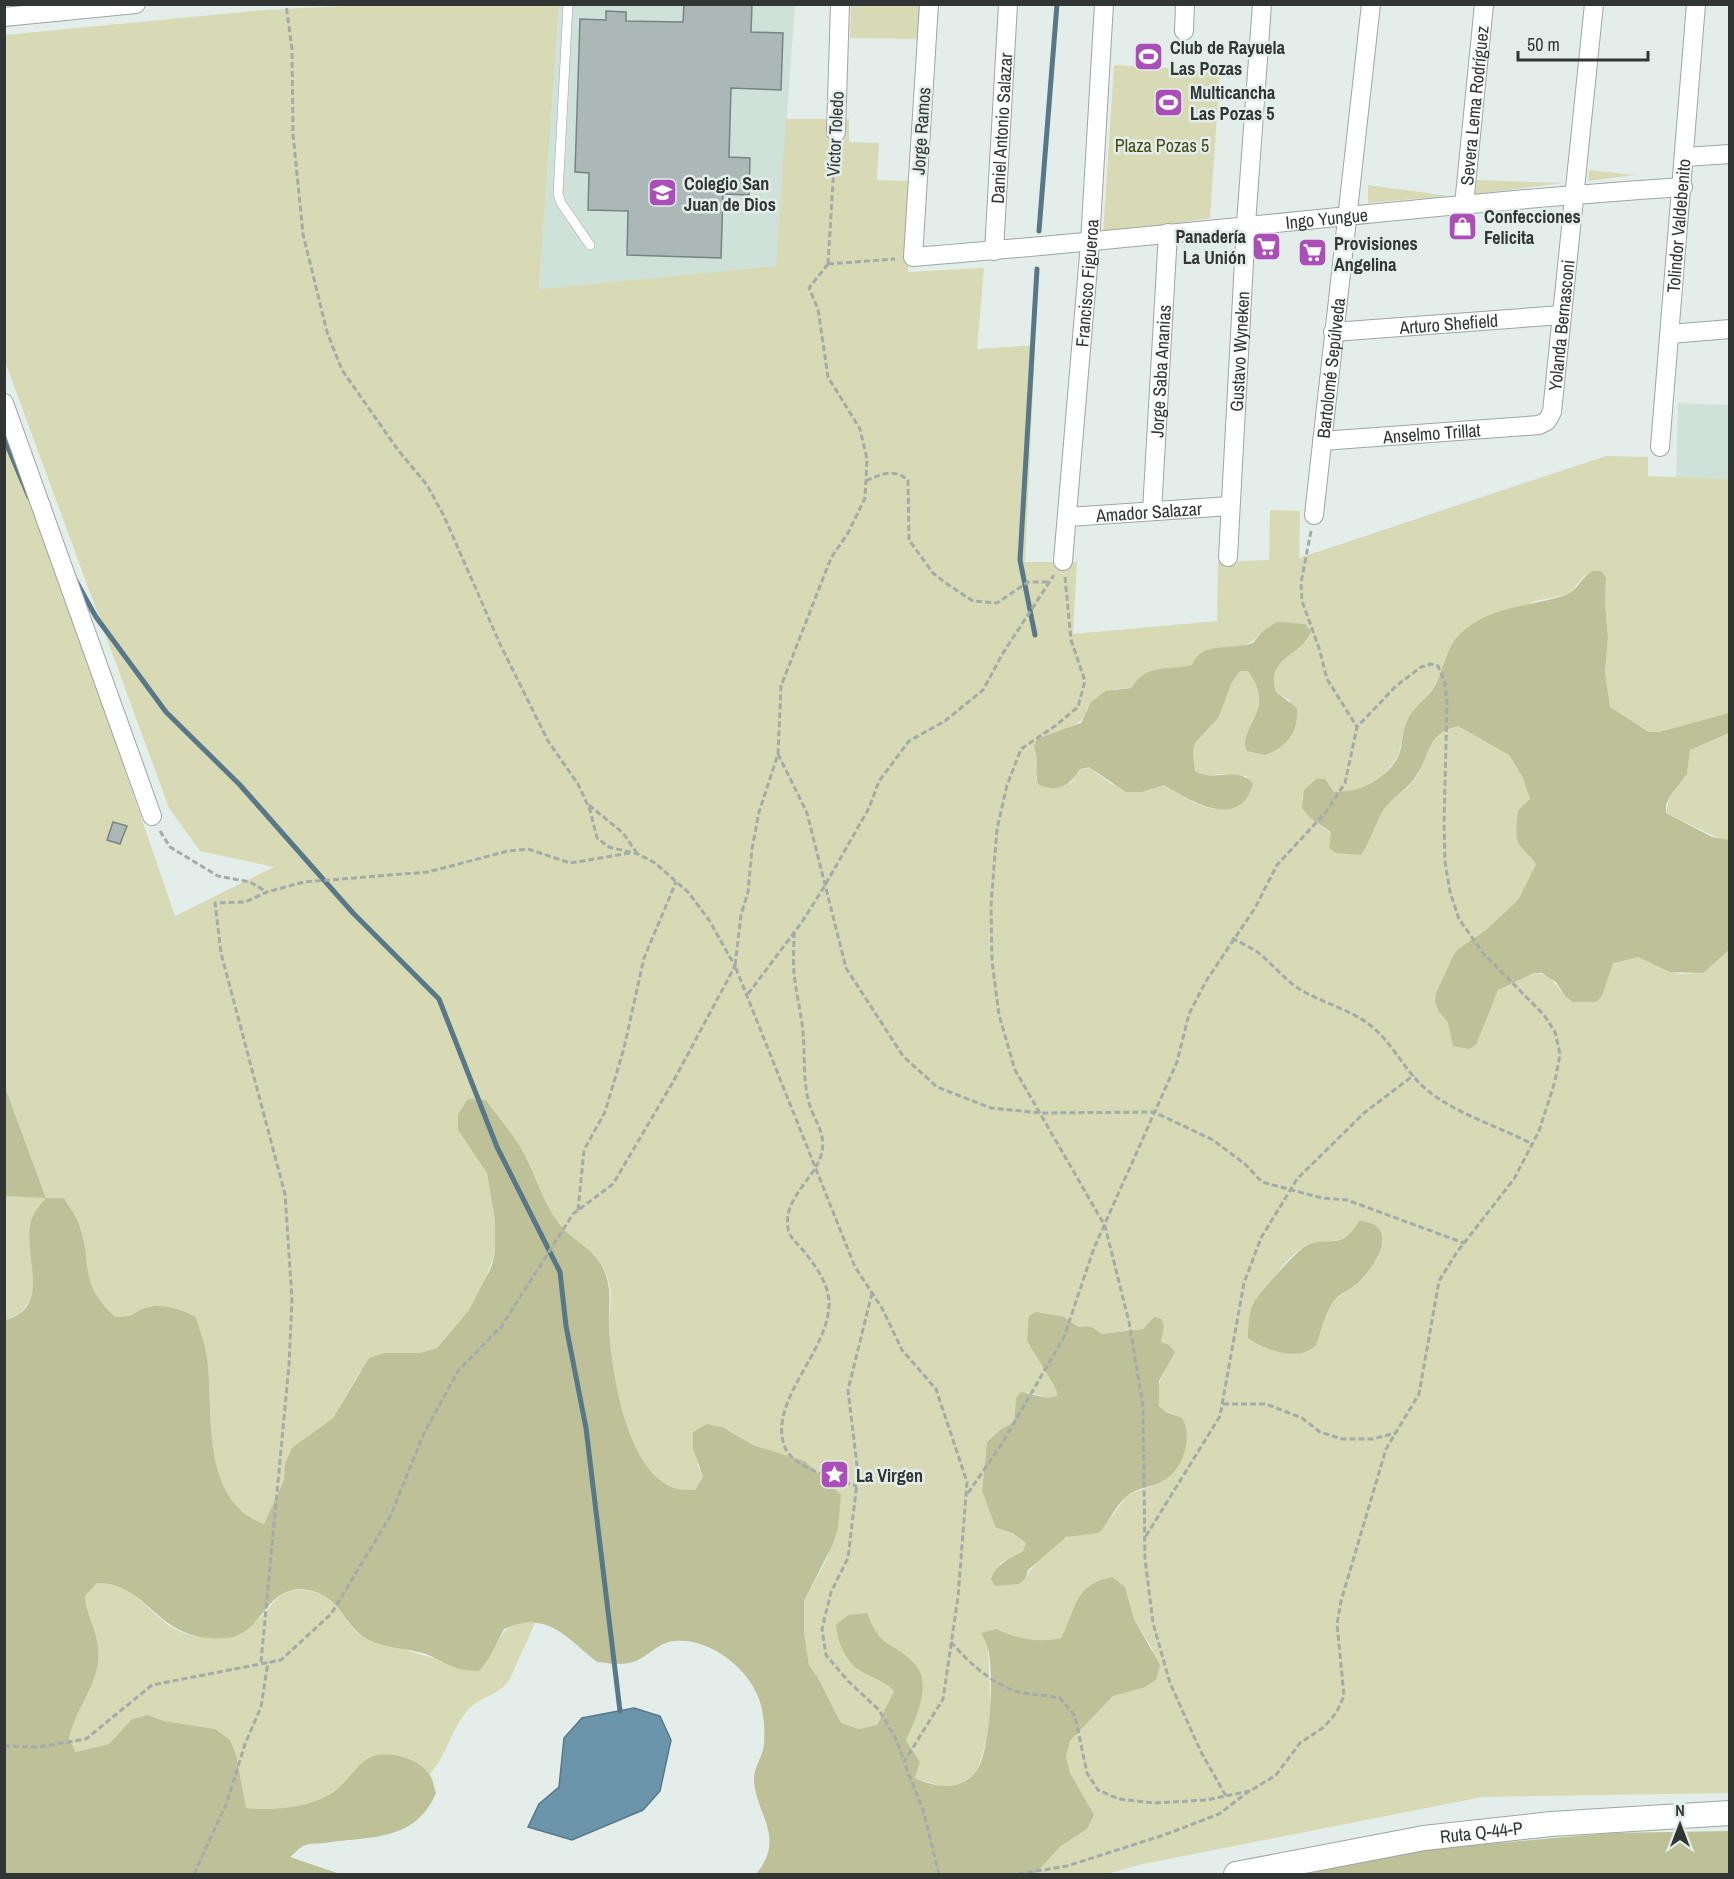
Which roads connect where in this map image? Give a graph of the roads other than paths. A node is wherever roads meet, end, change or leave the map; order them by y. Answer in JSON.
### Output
{"nodes":[{"id":1,"x":136,"y":4,"type":"edge"},
{"id":2,"x":568,"y":4,"type":"edge"},
{"id":3,"x":840,"y":4,"type":"edge"},
{"id":4,"x":929,"y":4,"type":"edge"},
{"id":5,"x":1008,"y":4,"type":"edge"},
{"id":6,"x":1104,"y":4,"type":"edge"},
{"id":7,"x":1185,"y":4,"type":"edge"},
{"id":8,"x":1262,"y":4,"type":"edge"},
{"id":9,"x":1371,"y":4,"type":"edge"},
{"id":10,"x":1484,"y":4,"type":"edge"},
{"id":11,"x":1594,"y":4,"type":"edge"},
{"id":12,"x":1696,"y":4,"type":"edge"},
{"id":13,"x":4,"y":17,"type":"edge"},
{"id":14,"x":1184,"y":31,"type":"dead end"},
{"id":15,"x":836,"y":132,"type":"road end"},
{"id":16,"x":1730,"y":154,"type":"edge"},
{"id":17,"x":1685,"y":157,"type":"junction"},
{"id":18,"x":1683,"y":187,"type":"junction"},
{"id":19,"x":1575,"y":194,"type":"junction"},
{"id":20,"x":1464,"y":205,"type":"junction"},
{"id":21,"x":1345,"y":217,"type":"junction"},
{"id":22,"x":1246,"y":224,"type":"junction"},
{"id":23,"x":1168,"y":233,"type":"junction"},
{"id":24,"x":1090,"y":243,"type":"junction"},
{"id":25,"x":590,"y":245,"type":"dead end"},
{"id":26,"x":994,"y":251,"type":"junction"},
{"id":27,"x":913,"y":257,"type":"joint"},
{"id":28,"x":1562,"y":315,"type":"junction"},
{"id":29,"x":1730,"y":329,"type":"edge"},
{"id":30,"x":1333,"y":332,"type":"junction"},
{"id":31,"x":1670,"y":334,"type":"junction"},
{"id":32,"x":4,"y":403,"type":"edge"},
{"id":33,"x":1539,"y":425,"type":"joint"},
{"id":34,"x":1322,"y":441,"type":"junction"},
{"id":35,"x":1660,"y":447,"type":"dead end"},
{"id":36,"x":1230,"y":506,"type":"junction"},
{"id":37,"x":1152,"y":511,"type":"junction"},
{"id":38,"x":1314,"y":515,"type":"road end"},
{"id":39,"x":1068,"y":517,"type":"junction"},
{"id":40,"x":1228,"y":557,"type":"dead end"},
{"id":41,"x":1063,"y":561,"type":"road end"},
{"id":42,"x":152,"y":816,"type":"road end"},
{"id":43,"x":1730,"y":1813,"type":"edge"},
{"id":44,"x":1236,"y":1875,"type":"edge"}],
"edges":[{"from":1,"to":13,"type":"street"},
{"from":2,"to":25,"type":"lane"},
{"from":3,"to":15,"type":"street","name":"Víctor Toledo"},
{"from":4,"to":27,"type":"street","name":"Jorge Ramos"},
{"from":5,"to":26,"type":"street","name":"Daniel Antonio Salazar"},
{"from":6,"to":24,"type":"street","name":"Francisco Figueroa"},
{"from":7,"to":14,"type":"street"},
{"from":8,"to":22,"type":"street","name":"Gustavo Wyneken"},
{"from":9,"to":21,"type":"street","name":"Bartolomé Sepúlveda"},
{"from":10,"to":20,"type":"street","name":"Severa Lema Rodríguez"},
{"from":11,"to":19,"type":"street","name":"Yolanda Bernasconi"},
{"from":12,"to":17,"type":"street","name":"Tolindor Valdebenito"},
{"from":16,"to":17,"type":"street"},
{"from":17,"to":18,"type":"street","name":"Tolindor Valdebenito"},
{"from":18,"to":19,"type":"street","name":"Ingo Yungue"},
{"from":18,"to":31,"type":"street","name":"Tolindor Valdebenito"},
{"from":19,"to":20,"type":"street","name":"Ingo Yungue"},
{"from":19,"to":28,"type":"street","name":"Yolanda Bernasconi"},
{"from":20,"to":21,"type":"street","name":"Ingo Yungue"},
{"from":21,"to":22,"type":"street","name":"Ingo Yungue"},
{"from":21,"to":30,"type":"street","name":"Bartolomé Sepúlveda"},
{"from":22,"to":23,"type":"street","name":"Ingo Yungue"},
{"from":22,"to":36,"type":"street","name":"Gustavo Wyneken"},
{"from":23,"to":24,"type":"street","name":"Ingo Yungue"},
{"from":23,"to":37,"type":"street","name":"Jorge Saba Ananias"},
{"from":24,"to":26,"type":"street","name":"Ingo Yungue"},
{"from":24,"to":39,"type":"street","name":"Francisco Figueroa"},
{"from":26,"to":27,"type":"street","name":"Ingo Yungue"},
{"from":28,"to":30,"type":"street","name":"Arturo Shefield"},
{"from":28,"to":33,"type":"street","name":"Yolanda Bernasconi"},
{"from":29,"to":31,"type":"street"},
{"from":30,"to":34,"type":"street","name":"Bartolomé Sepúlveda"},
{"from":31,"to":35,"type":"street","name":"Tolindor Valdebenito"},
{"from":32,"to":42,"type":"street"},
{"from":33,"to":34,"type":"street","name":"Anselmo Trillat"},
{"from":34,"to":38,"type":"street","name":"Bartolomé Sepúlveda"},
{"from":36,"to":37,"type":"street","name":"Amador Salazar"},
{"from":36,"to":40,"type":"street","name":"Gustavo Wyneken"},
{"from":37,"to":39,"type":"street","name":"Amador Salazar"},
{"from":39,"to":41,"type":"street","name":"Francisco Figueroa"},
{"from":43,"to":44,"type":"street","name":"Ruta Q-44-P"}]}
